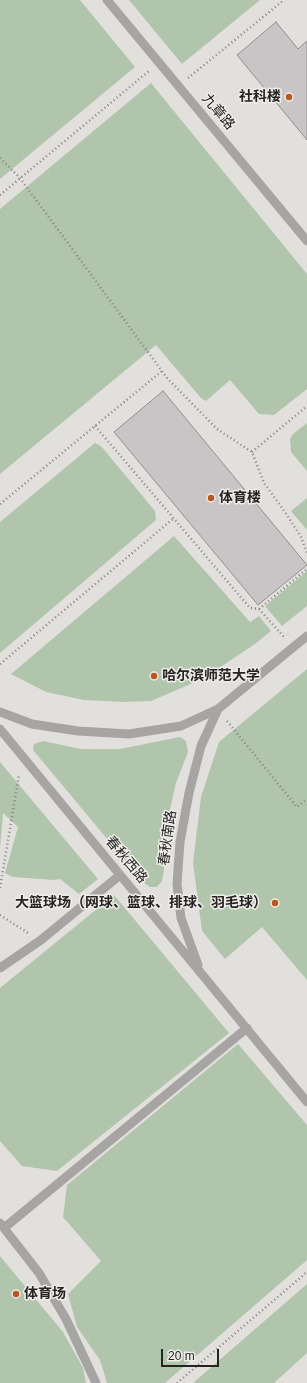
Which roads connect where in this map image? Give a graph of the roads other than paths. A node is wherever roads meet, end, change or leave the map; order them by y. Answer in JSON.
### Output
{"nodes":[{"id":1,"x":107,"y":0,"type":"edge"},
{"id":2,"x":305,"y":236,"type":"edge"},
{"id":3,"x":307,"y":636,"type":"edge"},
{"id":4,"x":218,"y":709,"type":"junction"},
{"id":5,"x":0,"y":712,"type":"edge"},
{"id":6,"x":0,"y":729,"type":"edge"},
{"id":7,"x":120,"y":875,"type":"junction"},
{"id":8,"x":0,"y":968,"type":"edge"},
{"id":9,"x":200,"y":972,"type":"junction"},
{"id":10,"x":247,"y":1028,"type":"junction"},
{"id":11,"x":307,"y":1102,"type":"edge"},
{"id":12,"x":2,"y":1226,"type":"edge"},
{"id":13,"x":96,"y":1383,"type":"edge"}],
"edges":[{"from":1,"to":2,"type":"lane","name":"九章路"},
{"from":3,"to":4,"type":"lane","name":"春秋南路"},
{"from":4,"to":5,"type":"lane","name":"春秋南路"},
{"from":4,"to":9,"type":"lane","name":"春秋南路"},
{"from":6,"to":7,"type":"lane","name":"春秋西路"},
{"from":7,"to":8,"type":"lane"},
{"from":7,"to":9,"type":"lane","name":"春秋西路"},
{"from":9,"to":10,"type":"lane","name":"春秋西路"},
{"from":10,"to":11,"type":"lane","name":"春秋西路"},
{"from":10,"to":12,"type":"lane"},
{"from":12,"to":13,"type":"lane"}]}
